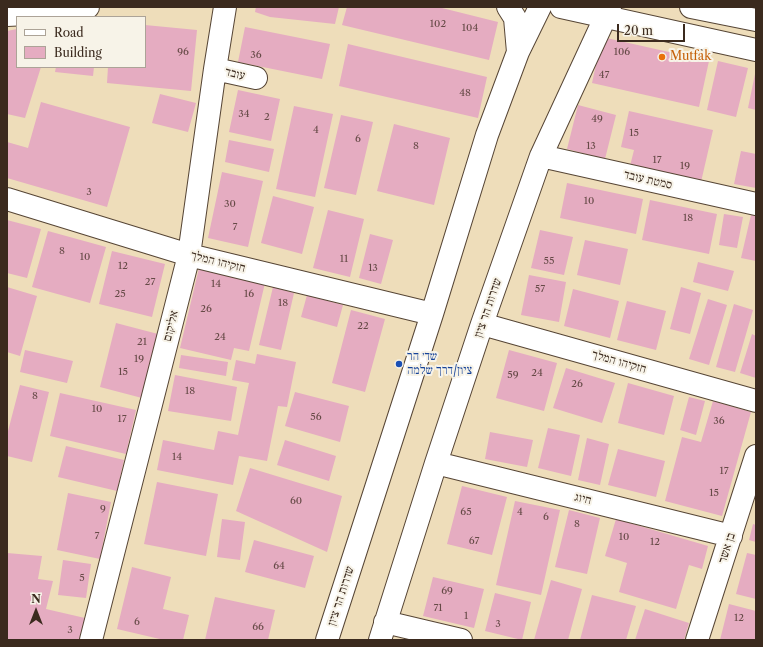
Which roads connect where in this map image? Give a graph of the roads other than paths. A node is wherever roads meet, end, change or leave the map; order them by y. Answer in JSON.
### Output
{"nodes":[{"id":1,"x":88,"y":7,"type":"edge"},
{"id":2,"x":225,"y":7,"type":"edge"},
{"id":3,"x":508,"y":7,"type":"edge"},
{"id":4,"x":540,"y":7,"type":"edge"},
{"id":5,"x":561,"y":7,"type":"edge"},
{"id":6,"x":691,"y":7,"type":"edge"},
{"id":7,"x":52,"y":10,"type":"edge"},
{"id":8,"x":607,"y":12,"type":"edge"},
{"id":9,"x":7,"y":15,"type":"edge"},
{"id":10,"x":756,"y":20,"type":"edge"},
{"id":11,"x":756,"y":50,"type":"edge"},
{"id":12,"x":518,"y":52,"type":"junction"},
{"id":13,"x":215,"y":69,"type":"junction"},
{"id":14,"x":256,"y":78,"type":"dead end"},
{"id":15,"x":541,"y":156,"type":"junction"},
{"id":16,"x":7,"y":199,"type":"edge"},
{"id":17,"x":756,"y":204,"type":"edge"},
{"id":18,"x":189,"y":255,"type":"junction"},
{"id":19,"x":432,"y":314,"type":"junction"},
{"id":20,"x":482,"y":324,"type":"junction"},
{"id":21,"x":756,"y":401,"type":"edge"},
{"id":22,"x":756,"y":456,"type":"edge"},
{"id":23,"x":436,"y":463,"type":"junction"},
{"id":24,"x":731,"y":536,"type":"junction"},
{"id":25,"x":383,"y":631,"type":"edge"},
{"id":26,"x":91,"y":640,"type":"edge"},
{"id":27,"x":327,"y":640,"type":"edge"},
{"id":28,"x":461,"y":640,"type":"edge"},
{"id":29,"x":697,"y":640,"type":"edge"}],
"edges":[{"from":1,"to":7,"type":"street"},
{"from":2,"to":13,"type":"street","name":"אליקום"},
{"from":3,"to":12,"type":"street"},
{"from":4,"to":12,"type":"street","name":"שדרות הר ציון"},
{"from":5,"to":8,"type":"street"},
{"from":6,"to":10,"type":"street"},
{"from":7,"to":9,"type":"street"},
{"from":8,"to":11,"type":"street"},
{"from":8,"to":15,"type":"street","name":"שדרות הר ציון"},
{"from":12,"to":19,"type":"street","name":"שדרות הר ציון"},
{"from":13,"to":14,"type":"street","name":"עובד"},
{"from":13,"to":18,"type":"street","name":"אליקום"},
{"from":15,"to":17,"type":"street","name":"סמטת עובד"},
{"from":15,"to":20,"type":"street","name":"שדרות הר ציון"},
{"from":16,"to":18,"type":"street","name":"חזקיהו המלך"},
{"from":18,"to":19,"type":"street","name":"חזקיהו המלך"},
{"from":18,"to":26,"type":"street","name":"אליקום"},
{"from":19,"to":27,"type":"street","name":"שדרות הר ציון"},
{"from":20,"to":21,"type":"street","name":"חזקיהו המלך"},
{"from":20,"to":23,"type":"street","name":"שדרות הר ציון"},
{"from":22,"to":24,"type":"street","name":"בן אשר"},
{"from":23,"to":24,"type":"street","name":"חיוג"},
{"from":23,"to":25,"type":"street","name":"שדרות הר ציון"},
{"from":24,"to":29,"type":"street","name":"בן אשר"},
{"from":25,"to":28,"type":"street"}]}
